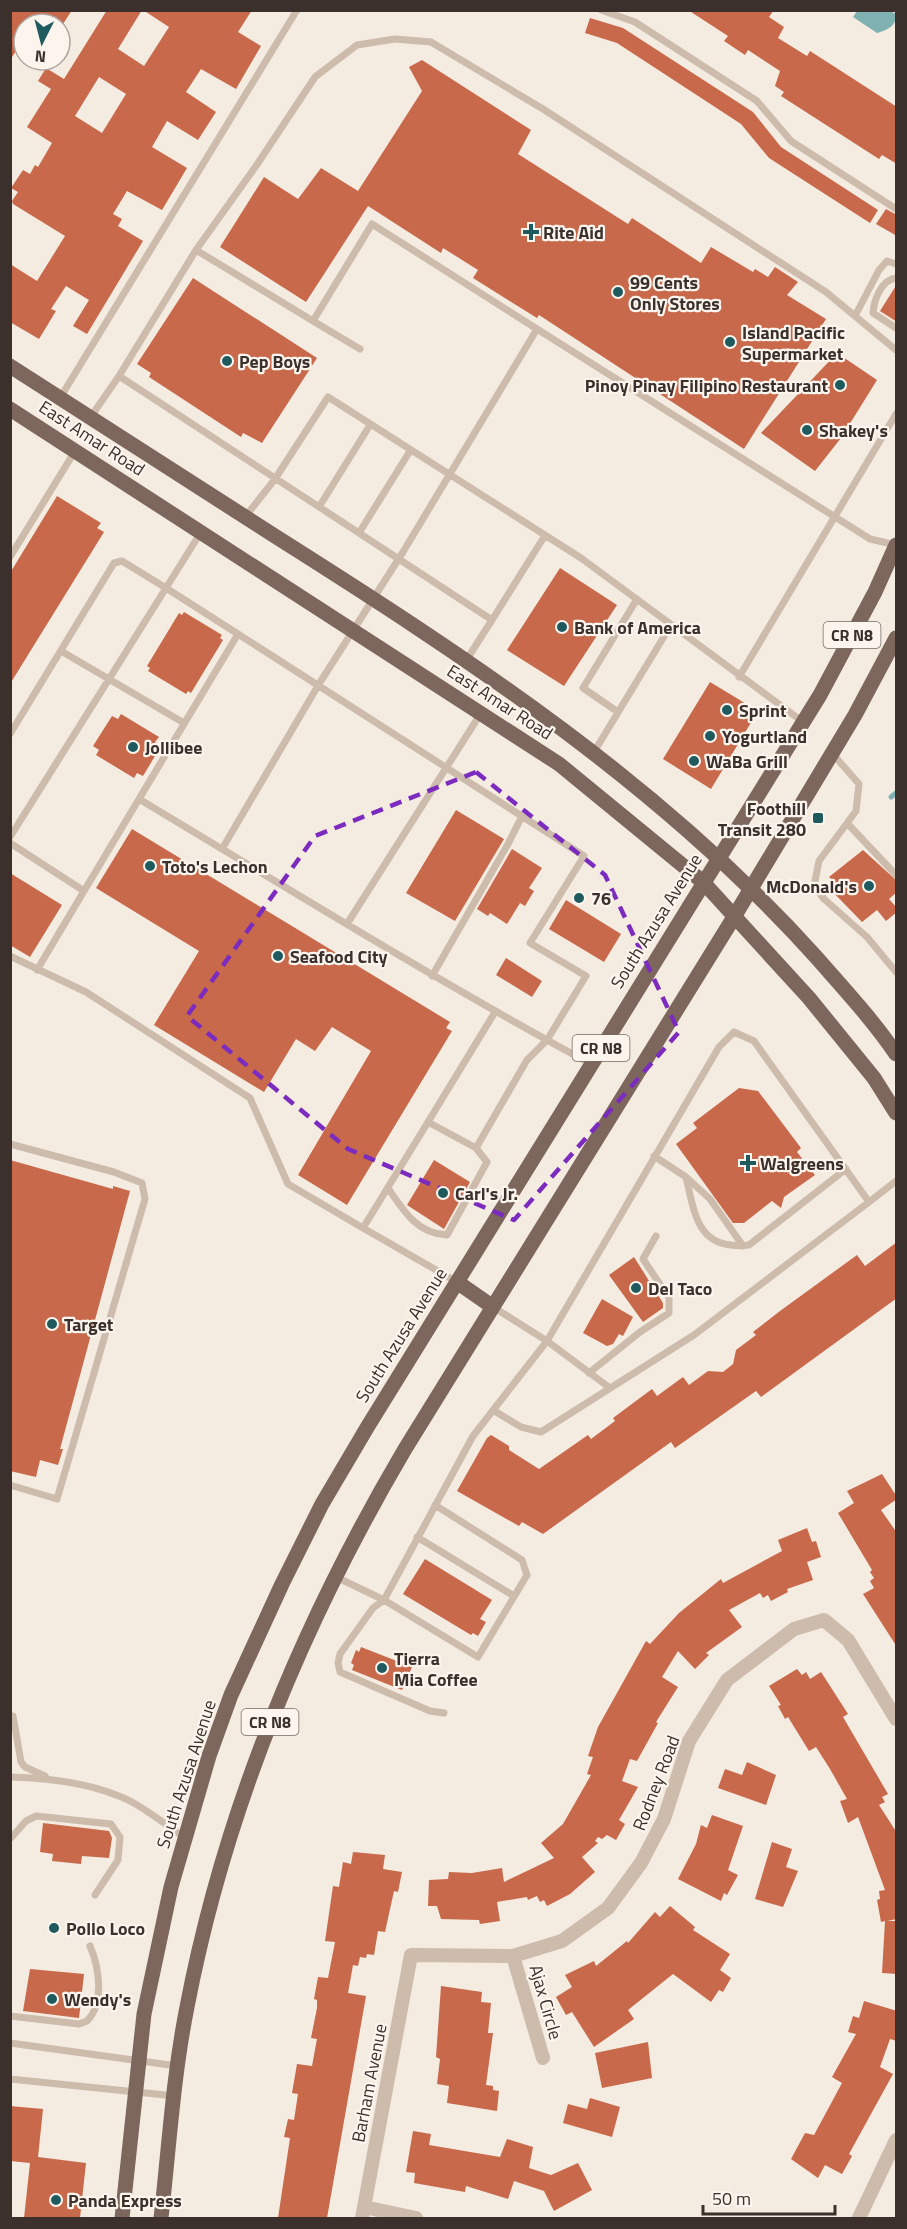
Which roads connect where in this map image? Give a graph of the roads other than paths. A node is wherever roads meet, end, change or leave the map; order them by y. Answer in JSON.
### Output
{"nodes":[{"id":1,"x":297,"y":10,"type":"edge"},
{"id":2,"x":601,"y":10,"type":"edge"},
{"id":3,"x":897,"y":209,"type":"edge"},
{"id":4,"x":196,"y":250,"type":"junction"},
{"id":5,"x":897,"y":264,"type":"edge"},
{"id":6,"x":897,"y":278,"type":"edge"},
{"id":7,"x":855,"y":316,"type":"junction"},
{"id":8,"x":313,"y":321,"type":"junction"},
{"id":9,"x":897,"y":328,"type":"edge"},
{"id":10,"x":537,"y":329,"type":"junction"},
{"id":11,"x":360,"y":350,"type":"dead end"},
{"id":12,"x":897,"y":350,"type":"edge"},
{"id":13,"x":10,"y":366,"type":"edge"},
{"id":14,"x":119,"y":375,"type":"junction"},
{"id":15,"x":60,"y":398,"type":"junction"},
{"id":16,"x":10,"y":409,"type":"edge"},
{"id":17,"x":897,"y":414,"type":"edge"},
{"id":18,"x":90,"y":418,"type":"junction"},
{"id":19,"x":370,"y":425,"type":"junction"},
{"id":20,"x":75,"y":451,"type":"junction"},
{"id":21,"x":410,"y":451,"type":"junction"},
{"id":22,"x":449,"y":475,"type":"junction"},
{"id":23,"x":275,"y":479,"type":"junction"},
{"id":24,"x":319,"y":507,"type":"junction"},
{"id":25,"x":833,"y":516,"type":"junction"},
{"id":26,"x":245,"y":517,"type":"junction"},
{"id":27,"x":201,"y":532,"type":"junction"},
{"id":28,"x":359,"y":533,"type":"junction"},
{"id":29,"x":544,"y":537,"type":"junction"},
{"id":30,"x":897,"y":545,"type":"edge"},
{"id":31,"x":401,"y":555,"type":"junction"},
{"id":32,"x":10,"y":557,"type":"edge"},
{"id":33,"x":166,"y":588,"type":"junction"},
{"id":34,"x":374,"y":598,"type":"junction"},
{"id":35,"x":637,"y":599,"type":"junction"},
{"id":36,"x":492,"y":620,"type":"junction"},
{"id":37,"x":672,"y":626,"type":"junction"},
{"id":38,"x":353,"y":630,"type":"junction"},
{"id":39,"x":238,"y":634,"type":"junction"},
{"id":40,"x":897,"y":638,"type":"edge"},
{"id":41,"x":61,"y":651,"type":"junction"},
{"id":42,"x":467,"y":659,"type":"junction"},
{"id":43,"x":739,"y":677,"type":"junction"},
{"id":44,"x":109,"y":679,"type":"junction"},
{"id":45,"x":319,"y":684,"type":"junction"},
{"id":46,"x":618,"y":712,"type":"junction"},
{"id":47,"x":481,"y":713,"type":"junction"},
{"id":48,"x":803,"y":722,"type":"junction"},
{"id":49,"x":184,"y":723,"type":"junction"},
{"id":50,"x":10,"y":734,"type":"edge"},
{"id":51,"x":594,"y":752,"type":"junction"},
{"id":52,"x":832,"y":753,"type":"junction"},
{"id":53,"x":446,"y":767,"type":"junction"},
{"id":54,"x":139,"y":799,"type":"junction"},
{"id":55,"x":522,"y":816,"type":"junction"},
{"id":56,"x":847,"y":823,"type":"junction"},
{"id":57,"x":10,"y":837,"type":"edge"},
{"id":58,"x":10,"y":843,"type":"edge"},
{"id":59,"x":222,"y":849,"type":"junction"},
{"id":60,"x":718,"y":858,"type":"junction"},
{"id":61,"x":897,"y":875,"type":"edge"},
{"id":62,"x":703,"y":882,"type":"junction"},
{"id":63,"x":751,"y":888,"type":"junction"},
{"id":64,"x":84,"y":891,"type":"junction"},
{"id":65,"x":734,"y":917,"type":"junction"},
{"id":66,"x":347,"y":924,"type":"junction"},
{"id":67,"x":10,"y":956,"type":"edge"},
{"id":68,"x":37,"y":970,"type":"junction"},
{"id":69,"x":897,"y":972,"type":"edge"},
{"id":70,"x":432,"y":976,"type":"junction"},
{"id":71,"x":495,"y":1012,"type":"junction"},
{"id":72,"x":547,"y":1040,"type":"junction"},
{"id":73,"x":897,"y":1054,"type":"edge"},
{"id":74,"x":591,"y":1064,"type":"junction"},
{"id":75,"x":897,"y":1113,"type":"edge"},
{"id":76,"x":428,"y":1122,"type":"junction"},
{"id":77,"x":10,"y":1144,"type":"edge"},
{"id":78,"x":476,"y":1148,"type":"junction"},
{"id":79,"x":654,"y":1156,"type":"junction"},
{"id":80,"x":846,"y":1169,"type":"junction"},
{"id":81,"x":686,"y":1177,"type":"junction"},
{"id":82,"x":897,"y":1181,"type":"edge"},
{"id":83,"x":388,"y":1188,"type":"junction"},
{"id":84,"x":869,"y":1202,"type":"junction"},
{"id":85,"x":363,"y":1228,"type":"junction"},
{"id":86,"x":656,"y":1236,"type":"dead end"},
{"id":87,"x":743,"y":1246,"type":"junction"},
{"id":88,"x":457,"y":1282,"type":"junction"},
{"id":89,"x":493,"y":1307,"type":"junction"},
{"id":90,"x":547,"y":1341,"type":"junction"},
{"id":91,"x":589,"y":1374,"type":"junction"},
{"id":92,"x":610,"y":1388,"type":"junction"},
{"id":93,"x":493,"y":1410,"type":"junction"},
{"id":94,"x":10,"y":1485,"type":"edge"},
{"id":95,"x":435,"y":1505,"type":"junction"},
{"id":96,"x":417,"y":1537,"type":"junction"},
{"id":97,"x":334,"y":1576,"type":"junction"},
{"id":98,"x":514,"y":1596,"type":"junction"},
{"id":99,"x":384,"y":1600,"type":"junction"},
{"id":100,"x":444,"y":1713,"type":"dead end"},
{"id":101,"x":13,"y":1716,"type":"dead end"},
{"id":102,"x":897,"y":1719,"type":"edge"},
{"id":103,"x":10,"y":1777,"type":"edge"},
{"id":104,"x":56,"y":1780,"type":"junction"},
{"id":105,"x":12,"y":1838,"type":"edge"},
{"id":106,"x":185,"y":1838,"type":"junction"},
{"id":107,"x":95,"y":1895,"type":"dead end"},
{"id":108,"x":90,"y":1946,"type":"dead end"},
{"id":109,"x":411,"y":1955,"type":"joint"},
{"id":110,"x":513,"y":1956,"type":"junction"},
{"id":111,"x":10,"y":2016,"type":"edge"},
{"id":112,"x":10,"y":2043,"type":"edge"},
{"id":113,"x":543,"y":2058,"type":"dead end"},
{"id":114,"x":139,"y":2061,"type":"junction"},
{"id":115,"x":177,"y":2066,"type":"junction"},
{"id":116,"x":10,"y":2079,"type":"edge"},
{"id":117,"x":136,"y":2093,"type":"junction"},
{"id":118,"x":175,"y":2096,"type":"junction"},
{"id":119,"x":897,"y":2140,"type":"edge"},
{"id":120,"x":363,"y":2213,"type":"edge"},
{"id":121,"x":122,"y":2218,"type":"edge"},
{"id":122,"x":161,"y":2218,"type":"edge"},
{"id":123,"x":416,"y":2218,"type":"edge"},
{"id":124,"x":859,"y":2218,"type":"edge"}],
"edges":[{"from":1,"to":15,"type":"lane"},
{"from":2,"to":3,"type":"lane"},
{"from":4,"to":7,"type":"lane"},
{"from":4,"to":8,"type":"lane"},
{"from":4,"to":14,"type":"lane"},
{"from":5,"to":7,"type":"lane"},
{"from":6,"to":9,"type":"lane"},
{"from":7,"to":12,"type":"lane"},
{"from":8,"to":10,"type":"lane"},
{"from":8,"to":11,"type":"lane"},
{"from":10,"to":22,"type":"lane"},
{"from":10,"to":25,"type":"lane"},
{"from":13,"to":15,"type":"main road","name":"East Amar Road"},
{"from":14,"to":18,"type":"lane"},
{"from":14,"to":23,"type":"lane"},
{"from":15,"to":18,"type":"main road","name":"East Amar Road"},
{"from":16,"to":20,"type":"main road","name":"East Amar Road"},
{"from":17,"to":25,"type":"lane"},
{"from":18,"to":26,"type":"main road","name":"East Amar Road"},
{"from":19,"to":21,"type":"lane"},
{"from":19,"to":23,"type":"lane"},
{"from":19,"to":24,"type":"lane"},
{"from":20,"to":27,"type":"main road","name":"East Amar Road"},
{"from":20,"to":32,"type":"lane"},
{"from":21,"to":22,"type":"lane"},
{"from":21,"to":28,"type":"lane"},
{"from":22,"to":29,"type":"lane"},
{"from":22,"to":31,"type":"lane"},
{"from":23,"to":24,"type":"lane"},
{"from":23,"to":26,"type":"lane"},
{"from":24,"to":28,"type":"lane"},
{"from":25,"to":30,"type":"lane"},
{"from":25,"to":43,"type":"lane"},
{"from":26,"to":34,"type":"main road","name":"East Amar Road"},
{"from":27,"to":33,"type":"lane"},
{"from":27,"to":38,"type":"main road","name":"East Amar Road"},
{"from":28,"to":31,"type":"lane"},
{"from":29,"to":35,"type":"lane"},
{"from":29,"to":36,"type":"lane"},
{"from":30,"to":48,"type":"main road","name":"South Azusa Avenue","number":"CR N8"},
{"from":31,"to":34,"type":"lane"},
{"from":31,"to":36,"type":"lane"},
{"from":33,"to":39,"type":"lane"},
{"from":33,"to":41,"type":"lane"},
{"from":33,"to":44,"type":"lane"},
{"from":34,"to":38,"type":"lane"},
{"from":34,"to":42,"type":"main road","name":"East Amar Road"},
{"from":35,"to":37,"type":"lane"},
{"from":35,"to":46,"type":"lane"},
{"from":36,"to":42,"type":"lane"},
{"from":37,"to":43,"type":"lane"},
{"from":37,"to":46,"type":"lane"},
{"from":38,"to":45,"type":"lane"},
{"from":38,"to":47,"type":"main road","name":"East Amar Road"},
{"from":39,"to":45,"type":"lane"},
{"from":39,"to":49,"type":"lane"},
{"from":40,"to":52,"type":"main road","number":"CR N8"},
{"from":41,"to":44,"type":"lane"},
{"from":41,"to":50,"type":"lane"},
{"from":42,"to":51,"type":"main road","name":"East Amar Road"},
{"from":43,"to":48,"type":"lane"},
{"from":44,"to":49,"type":"lane"},
{"from":44,"to":57,"type":"lane"},
{"from":45,"to":53,"type":"lane"},
{"from":45,"to":59,"type":"lane"},
{"from":46,"to":51,"type":"lane"},
{"from":47,"to":53,"type":"lane"},
{"from":47,"to":62,"type":"main road","name":"East Amar Road"},
{"from":48,"to":60,"type":"main road","name":"South Azusa Avenue","number":"CR N8"},
{"from":49,"to":54,"type":"lane"},
{"from":51,"to":60,"type":"main road","name":"East Amar Road"},
{"from":52,"to":56,"type":"lane"},
{"from":52,"to":63,"type":"main road","number":"CR N8"},
{"from":53,"to":55,"type":"lane"},
{"from":53,"to":66,"type":"lane"},
{"from":54,"to":59,"type":"lane"},
{"from":54,"to":64,"type":"lane"},
{"from":55,"to":70,"type":"lane"},
{"from":55,"to":72,"type":"lane"},
{"from":56,"to":61,"type":"lane"},
{"from":56,"to":69,"type":"lane"},
{"from":58,"to":64,"type":"lane"},
{"from":59,"to":66,"type":"lane"},
{"from":60,"to":62,"type":"main road","name":"South Azusa Avenue","number":"CR N8"},
{"from":60,"to":63,"type":"main road","name":"East Amar Road"},
{"from":62,"to":65,"type":"main road","name":"East Amar Road"},
{"from":62,"to":74,"type":"main road","name":"South Azusa Avenue","number":"CR N8"},
{"from":63,"to":65,"type":"main road","number":"CR N8"},
{"from":63,"to":73,"type":"main road","name":"East Amar Road"},
{"from":64,"to":68,"type":"lane"},
{"from":65,"to":75,"type":"main road","name":"East Amar Road"},
{"from":65,"to":89,"type":"main road","number":"CR N8"},
{"from":66,"to":70,"type":"lane"},
{"from":67,"to":68,"type":"lane"},
{"from":68,"to":85,"type":"lane"},
{"from":70,"to":71,"type":"lane"},
{"from":71,"to":72,"type":"lane"},
{"from":71,"to":76,"type":"lane"},
{"from":72,"to":74,"type":"lane"},
{"from":72,"to":78,"type":"lane"},
{"from":74,"to":88,"type":"main road","name":"South Azusa Avenue","number":"CR N8"},
{"from":76,"to":78,"type":"lane"},
{"from":76,"to":83,"type":"lane"},
{"from":77,"to":94,"type":"lane"},
{"from":78,"to":83,"type":"lane"},
{"from":79,"to":80,"type":"lane"},
{"from":79,"to":81,"type":"lane"},
{"from":79,"to":90,"type":"lane"},
{"from":80,"to":84,"type":"lane"},
{"from":80,"to":87,"type":"lane"},
{"from":81,"to":87,"type":"lane"},
{"from":81,"to":87,"type":"lane"},
{"from":82,"to":84,"type":"lane"},
{"from":83,"to":85,"type":"lane"},
{"from":84,"to":92,"type":"lane"},
{"from":85,"to":88,"type":"lane"},
{"from":86,"to":91,"type":"lane"},
{"from":88,"to":89,"type":"main road"},
{"from":88,"to":106,"type":"main road","name":"South Azusa Avenue","number":"CR N8"},
{"from":89,"to":90,"type":"lane"},
{"from":89,"to":97,"type":"main road","number":"CR N8"},
{"from":90,"to":91,"type":"lane"},
{"from":90,"to":93,"type":"lane"},
{"from":91,"to":92,"type":"lane"},
{"from":92,"to":93,"type":"lane"},
{"from":93,"to":95,"type":"lane"},
{"from":95,"to":96,"type":"lane"},
{"from":95,"to":98,"type":"lane"},
{"from":96,"to":98,"type":"lane"},
{"from":96,"to":99,"type":"lane"},
{"from":97,"to":99,"type":"lane"},
{"from":97,"to":115,"type":"main road","number":"CR N8"},
{"from":98,"to":99,"type":"lane"},
{"from":99,"to":100,"type":"lane"},
{"from":101,"to":104,"type":"lane"},
{"from":102,"to":110,"type":"street","name":"Rodney Road"},
{"from":103,"to":104,"type":"lane"},
{"from":104,"to":106,"type":"lane"},
{"from":105,"to":107,"type":"lane"},
{"from":106,"to":114,"type":"main road","name":"South Azusa Avenue","number":"CR N8"},
{"from":108,"to":111,"type":"lane"},
{"from":109,"to":110,"type":"street","name":"Rodney Road"},
{"from":109,"to":120,"type":"street","name":"Barham Avenue"},
{"from":110,"to":113,"type":"street","name":"Ajax Circle"},
{"from":112,"to":114,"type":"lane"},
{"from":114,"to":115,"type":"lane"},
{"from":114,"to":117,"type":"main road","name":"South Azusa Avenue","number":"CR N8"},
{"from":115,"to":118,"type":"main road","number":"CR N8"},
{"from":116,"to":117,"type":"lane"},
{"from":117,"to":118,"type":"lane"},
{"from":117,"to":121,"type":"main road","name":"South Azusa Avenue","number":"CR N8"},
{"from":118,"to":122,"type":"main road","number":"CR N8"},
{"from":119,"to":124,"type":"street"},
{"from":120,"to":123,"type":"street"}]}
